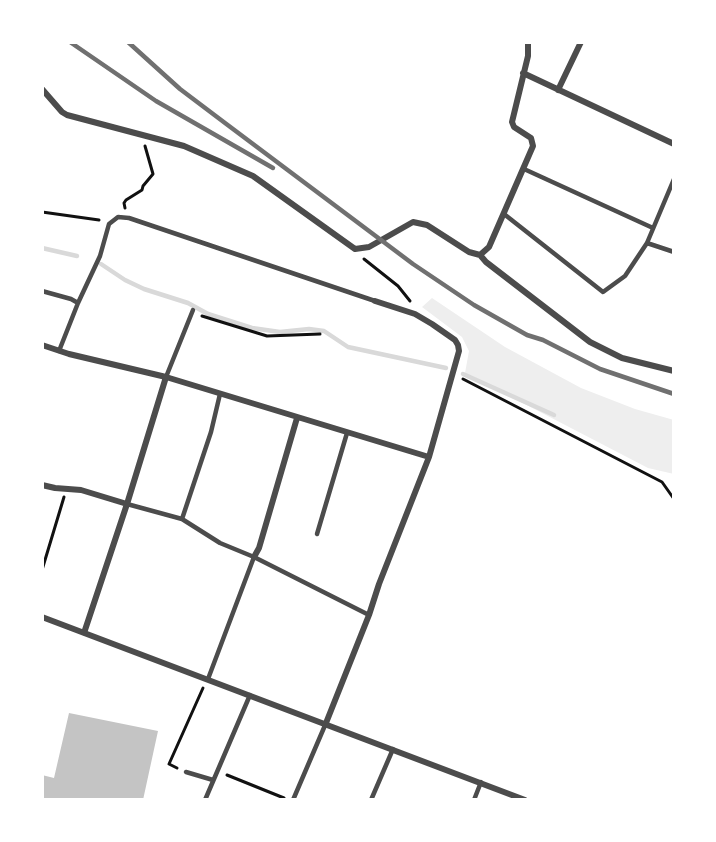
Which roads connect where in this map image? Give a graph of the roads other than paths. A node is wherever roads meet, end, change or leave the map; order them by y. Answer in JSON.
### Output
{"nodes":[{"id":1,"x":528,"y":42,"type":"edge"},
{"id":2,"x":581,"y":42,"type":"edge"},
{"id":3,"x":523,"y":73,"type":"junction"},
{"id":4,"x":42,"y":89,"type":"edge"},
{"id":5,"x":558,"y":90,"type":"junction"},
{"id":6,"x":674,"y":144,"type":"edge"},
{"id":7,"x":524,"y":169,"type":"junction"},
{"id":8,"x":674,"y":179,"type":"edge"},
{"id":9,"x":504,"y":214,"type":"junction"},
{"id":10,"x":653,"y":228,"type":"junction"},
{"id":11,"x":646,"y":243,"type":"junction"},
{"id":12,"x":674,"y":252,"type":"edge"},
{"id":13,"x":480,"y":255,"type":"junction"},
{"id":14,"x":42,"y":291,"type":"edge"},
{"id":15,"x":375,"y":301,"type":"joint"},
{"id":16,"x":78,"y":303,"type":"junction"},
{"id":17,"x":192,"y":312,"type":"road end"},
{"id":18,"x":42,"y":345,"type":"edge"},
{"id":19,"x":59,"y":351,"type":"junction"},
{"id":20,"x":674,"y":371,"type":"edge"},
{"id":21,"x":166,"y":377,"type":"junction"},
{"id":22,"x":220,"y":394,"type":"junction"},
{"id":23,"x":297,"y":418,"type":"junction"},
{"id":24,"x":348,"y":433,"type":"junction"},
{"id":25,"x":429,"y":457,"type":"junction"},
{"id":26,"x":42,"y":485,"type":"edge"},
{"id":27,"x":127,"y":504,"type":"junction"},
{"id":28,"x":182,"y":519,"type":"junction"},
{"id":29,"x":317,"y":534,"type":"dead end"},
{"id":30,"x":254,"y":557,"type":"junction"},
{"id":31,"x":369,"y":615,"type":"junction"},
{"id":32,"x":42,"y":617,"type":"edge"},
{"id":33,"x":84,"y":633,"type":"junction"},
{"id":34,"x":208,"y":679,"type":"junction"},
{"id":35,"x":250,"y":695,"type":"junction"},
{"id":36,"x":326,"y":723,"type":"junction"},
{"id":37,"x":393,"y":748,"type":"junction"},
{"id":38,"x":186,"y":772,"type":"road end"},
{"id":39,"x":213,"y":780,"type":"junction"},
{"id":40,"x":481,"y":782,"type":"junction"},
{"id":41,"x":205,"y":800,"type":"edge"},
{"id":42,"x":293,"y":800,"type":"edge"},
{"id":43,"x":371,"y":800,"type":"edge"},
{"id":44,"x":474,"y":800,"type":"edge"},
{"id":45,"x":525,"y":800,"type":"edge"}],
"edges":[{"from":1,"to":3,"type":"street"},
{"from":2,"to":5,"type":"street"},
{"from":3,"to":5,"type":"street"},
{"from":3,"to":7,"type":"street"},
{"from":4,"to":13,"type":"street"},
{"from":5,"to":6,"type":"street"},
{"from":7,"to":9,"type":"street"},
{"from":7,"to":10,"type":"lane"},
{"from":8,"to":10,"type":"lane"},
{"from":9,"to":11,"type":"lane"},
{"from":9,"to":13,"type":"street"},
{"from":10,"to":11,"type":"lane"},
{"from":11,"to":12,"type":"lane"},
{"from":13,"to":20,"type":"street"},
{"from":14,"to":16,"type":"lane"},
{"from":15,"to":16,"type":"lane"},
{"from":15,"to":25,"type":"street"},
{"from":16,"to":19,"type":"lane"},
{"from":17,"to":21,"type":"lane"},
{"from":18,"to":19,"type":"street"},
{"from":19,"to":21,"type":"street"},
{"from":21,"to":22,"type":"street"},
{"from":21,"to":27,"type":"street"},
{"from":22,"to":23,"type":"street"},
{"from":22,"to":28,"type":"lane"},
{"from":23,"to":24,"type":"street"},
{"from":23,"to":30,"type":"street"},
{"from":24,"to":25,"type":"street"},
{"from":24,"to":29,"type":"lane"},
{"from":25,"to":31,"type":"street"},
{"from":26,"to":27,"type":"street"},
{"from":27,"to":28,"type":"lane"},
{"from":27,"to":33,"type":"street"},
{"from":28,"to":30,"type":"lane"},
{"from":30,"to":31,"type":"lane"},
{"from":30,"to":34,"type":"lane"},
{"from":31,"to":36,"type":"street"},
{"from":32,"to":33,"type":"street"},
{"from":33,"to":34,"type":"street"},
{"from":34,"to":35,"type":"street"},
{"from":35,"to":36,"type":"street"},
{"from":35,"to":39,"type":"lane"},
{"from":36,"to":37,"type":"street"},
{"from":36,"to":42,"type":"lane"},
{"from":37,"to":40,"type":"street"},
{"from":37,"to":43,"type":"lane"},
{"from":38,"to":39,"type":"lane"},
{"from":39,"to":41,"type":"lane"},
{"from":40,"to":44,"type":"lane"},
{"from":40,"to":45,"type":"street"}]}
